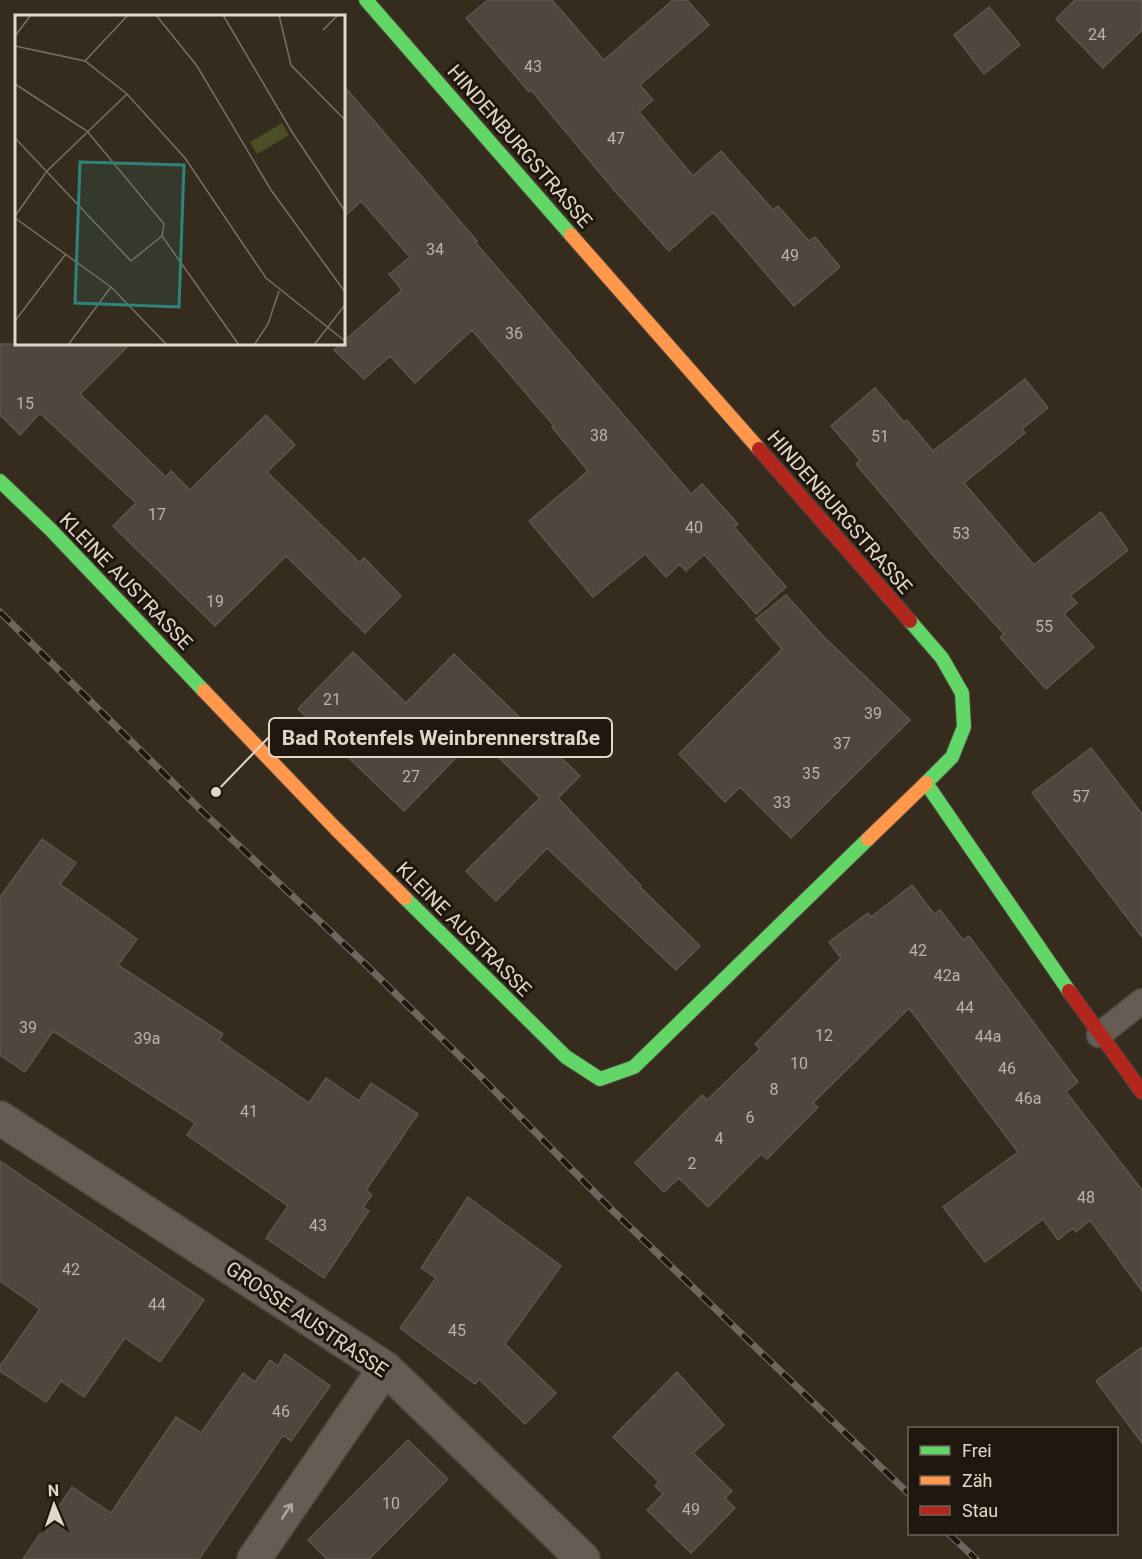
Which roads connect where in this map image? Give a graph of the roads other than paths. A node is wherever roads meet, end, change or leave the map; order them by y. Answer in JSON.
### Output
{"nodes":[{"id":1,"x":366,"y":0,"type":"edge"},
{"id":2,"x":0,"y":480,"type":"edge"},
{"id":3,"x":926,"y":783,"type":"junction"},
{"id":4,"x":1142,"y":1001,"type":"edge"},
{"id":5,"x":1099,"y":1035,"type":"junction"},
{"id":6,"x":1142,"y":1092,"type":"edge"},
{"id":7,"x":0,"y":1118,"type":"edge"},
{"id":8,"x":385,"y":1368,"type":"junction"},
{"id":9,"x":254,"y":1559,"type":"edge"},
{"id":10,"x":583,"y":1559,"type":"edge"}],
"edges":[{"from":1,"to":3,"type":"street","name":"HINDENBURGSTRASSE"},
{"from":2,"to":3,"type":"street","name":"KLEINE AUSTRASSE"},
{"from":3,"to":5,"type":"street"},
{"from":4,"to":5,"type":"lane"},
{"from":5,"to":6,"type":"street"},
{"from":7,"to":8,"type":"street","name":"GROSSE AUSTRASSE"},
{"from":9,"to":8,"type":"street","one_way":true},
{"from":8,"to":10,"type":"street","name":"GROSSE AUSTRASSE"}]}
